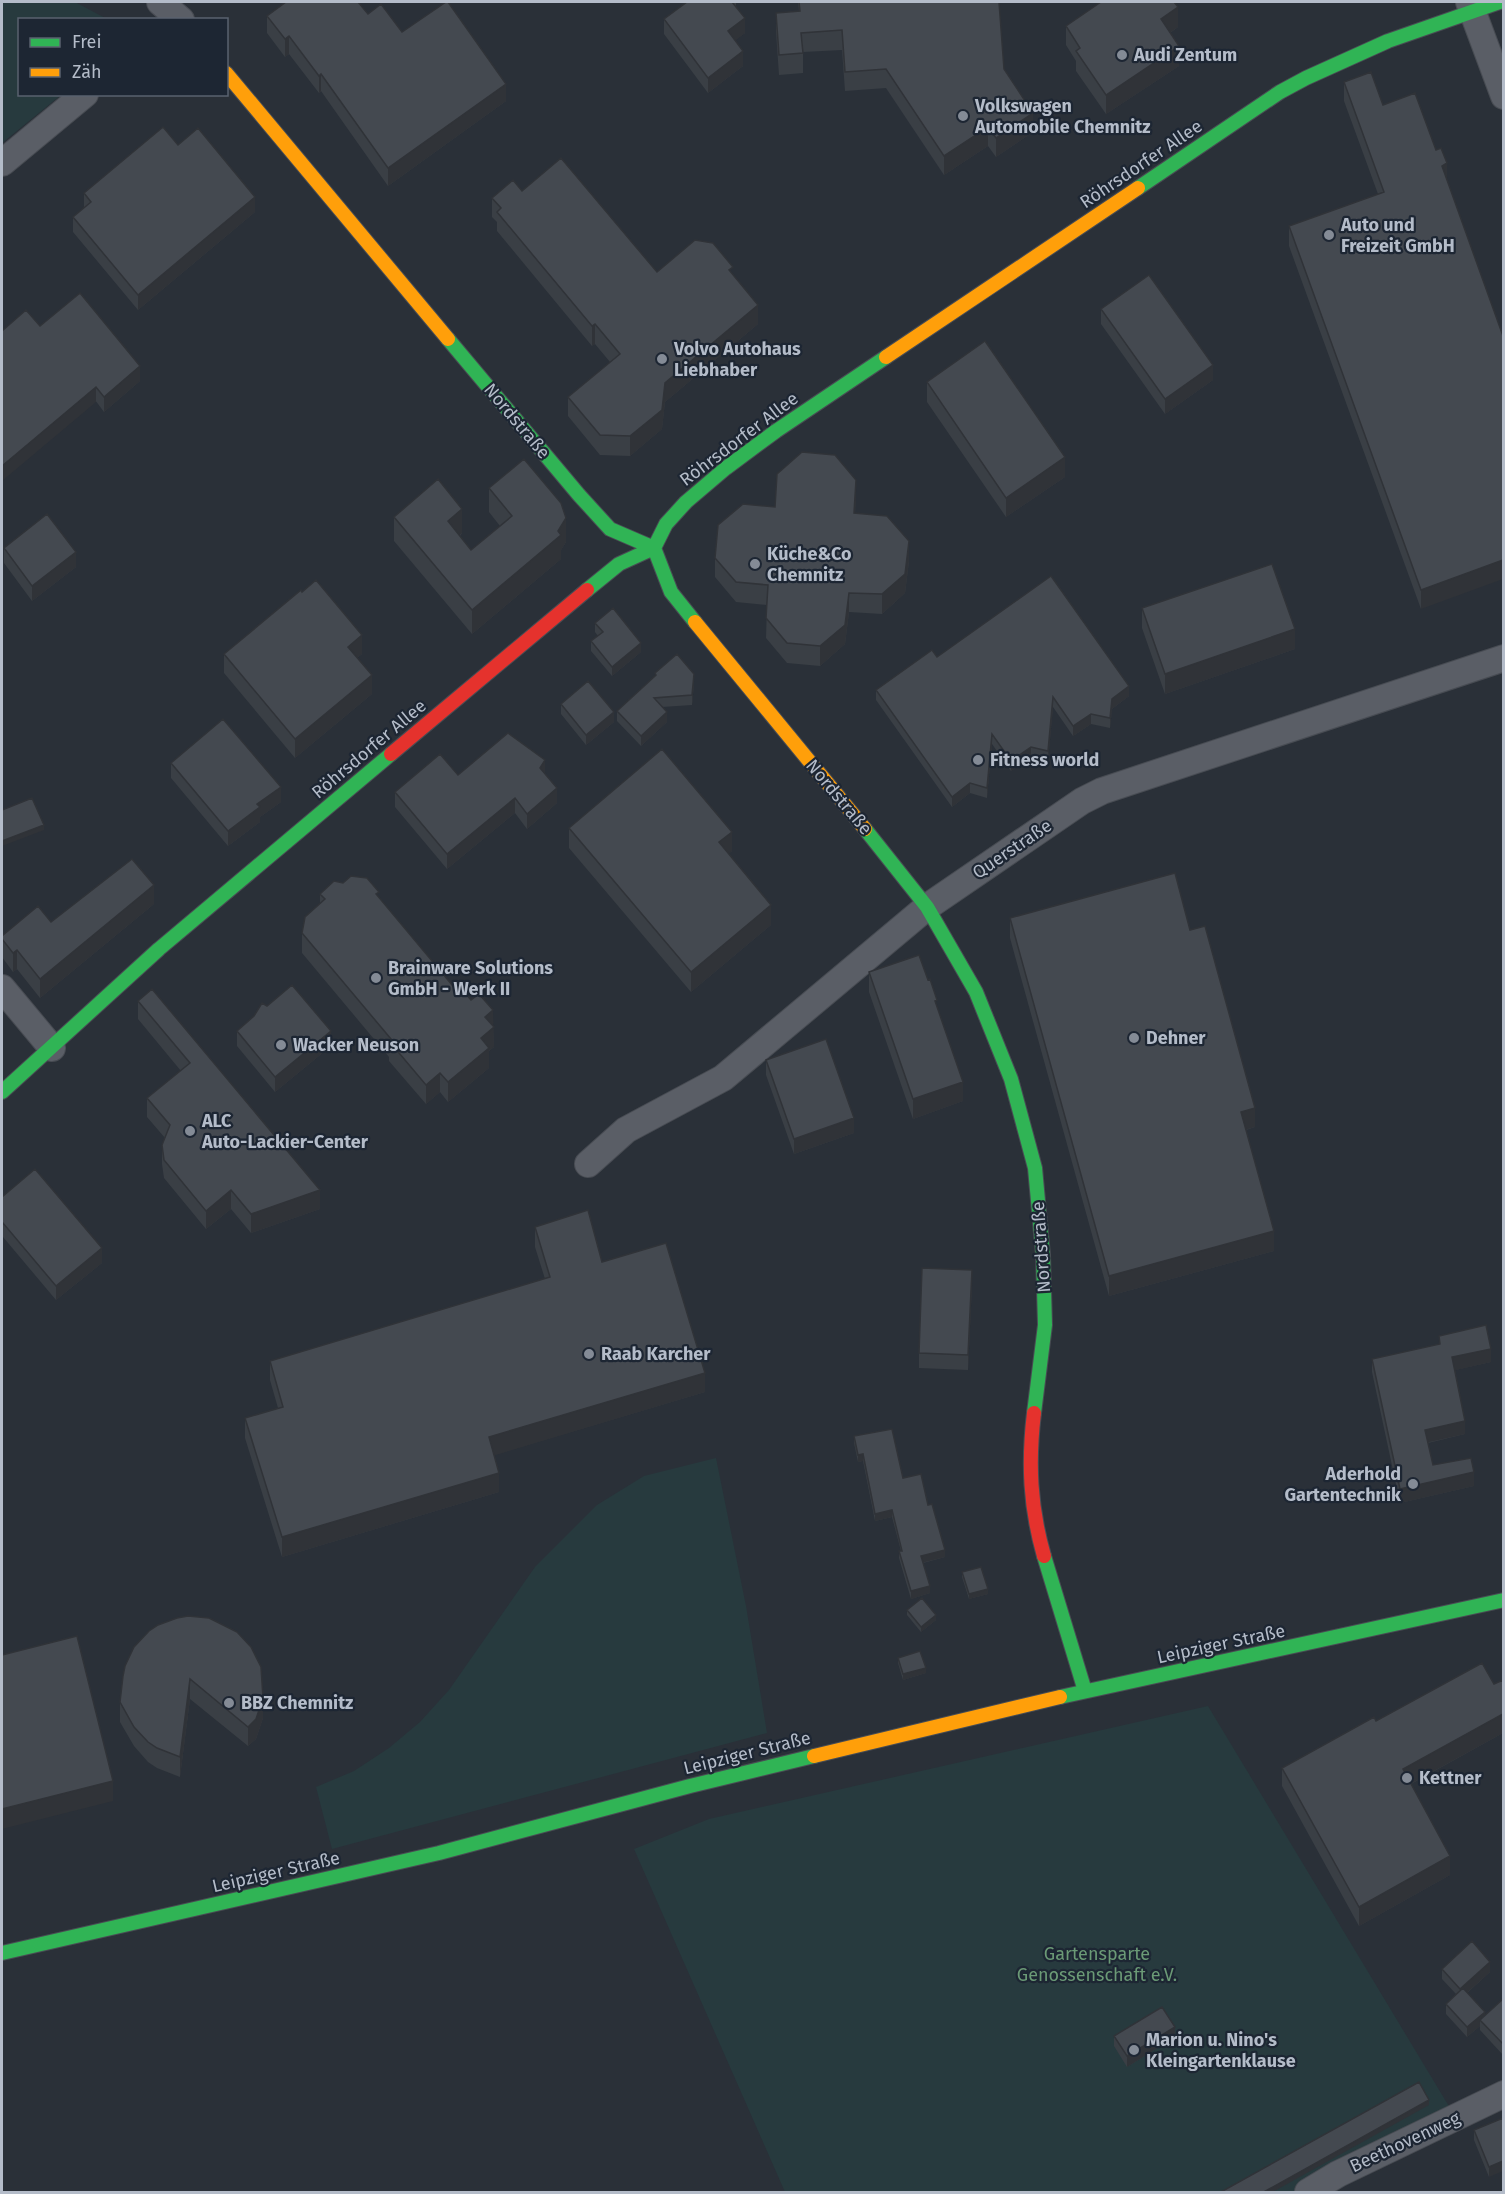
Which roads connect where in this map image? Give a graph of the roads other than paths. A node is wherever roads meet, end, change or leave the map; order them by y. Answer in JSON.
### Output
{"nodes":[{"id":1,"x":1500,"y":2,"type":"edge"},
{"id":2,"x":1471,"y":6,"type":"edge"},
{"id":3,"x":228,"y":75,"type":"edge"},
{"id":4,"x":83,"y":96,"type":"edge"},
{"id":5,"x":1503,"y":96,"type":"edge"},
{"id":6,"x":2,"y":163,"type":"edge"},
{"id":7,"x":654,"y":548,"type":"junction"},
{"id":8,"x":1503,"y":658,"type":"edge"},
{"id":9,"x":927,"y":907,"type":"junction"},
{"id":10,"x":2,"y":988,"type":"edge"},
{"id":11,"x":52,"y":1048,"type":"junction"},
{"id":12,"x":2,"y":1092,"type":"edge"},
{"id":13,"x":588,"y":1164,"type":"dead end"},
{"id":14,"x":1503,"y":1600,"type":"edge"},
{"id":15,"x":1085,"y":1690,"type":"junction"},
{"id":16,"x":2,"y":1953,"type":"edge"},
{"id":17,"x":1503,"y":2094,"type":"edge"},
{"id":18,"x":1308,"y":2193,"type":"edge"}],
"edges":[{"from":1,"to":2,"type":"street","name":"Röhrsdorfer Allee"},
{"from":2,"to":5,"type":"street"},
{"from":2,"to":7,"type":"street","name":"Röhrsdorfer Allee"},
{"from":3,"to":7,"type":"street","name":"Nordstraße"},
{"from":4,"to":6,"type":"street"},
{"from":7,"to":9,"type":"street","name":"Nordstraße"},
{"from":7,"to":11,"type":"street","name":"Röhrsdorfer Allee"},
{"from":8,"to":9,"type":"street","name":"Querstraße"},
{"from":9,"to":13,"type":"street","name":"Querstraße"},
{"from":9,"to":15,"type":"street","name":"Nordstraße"},
{"from":10,"to":11,"type":"street"},
{"from":11,"to":12,"type":"street","name":"Röhrsdorfer Allee"},
{"from":14,"to":15,"type":"street","name":"Leipziger Straße"},
{"from":15,"to":16,"type":"street","name":"Leipziger Straße"},
{"from":17,"to":18,"type":"street","name":"Beethovenweg"}]}
